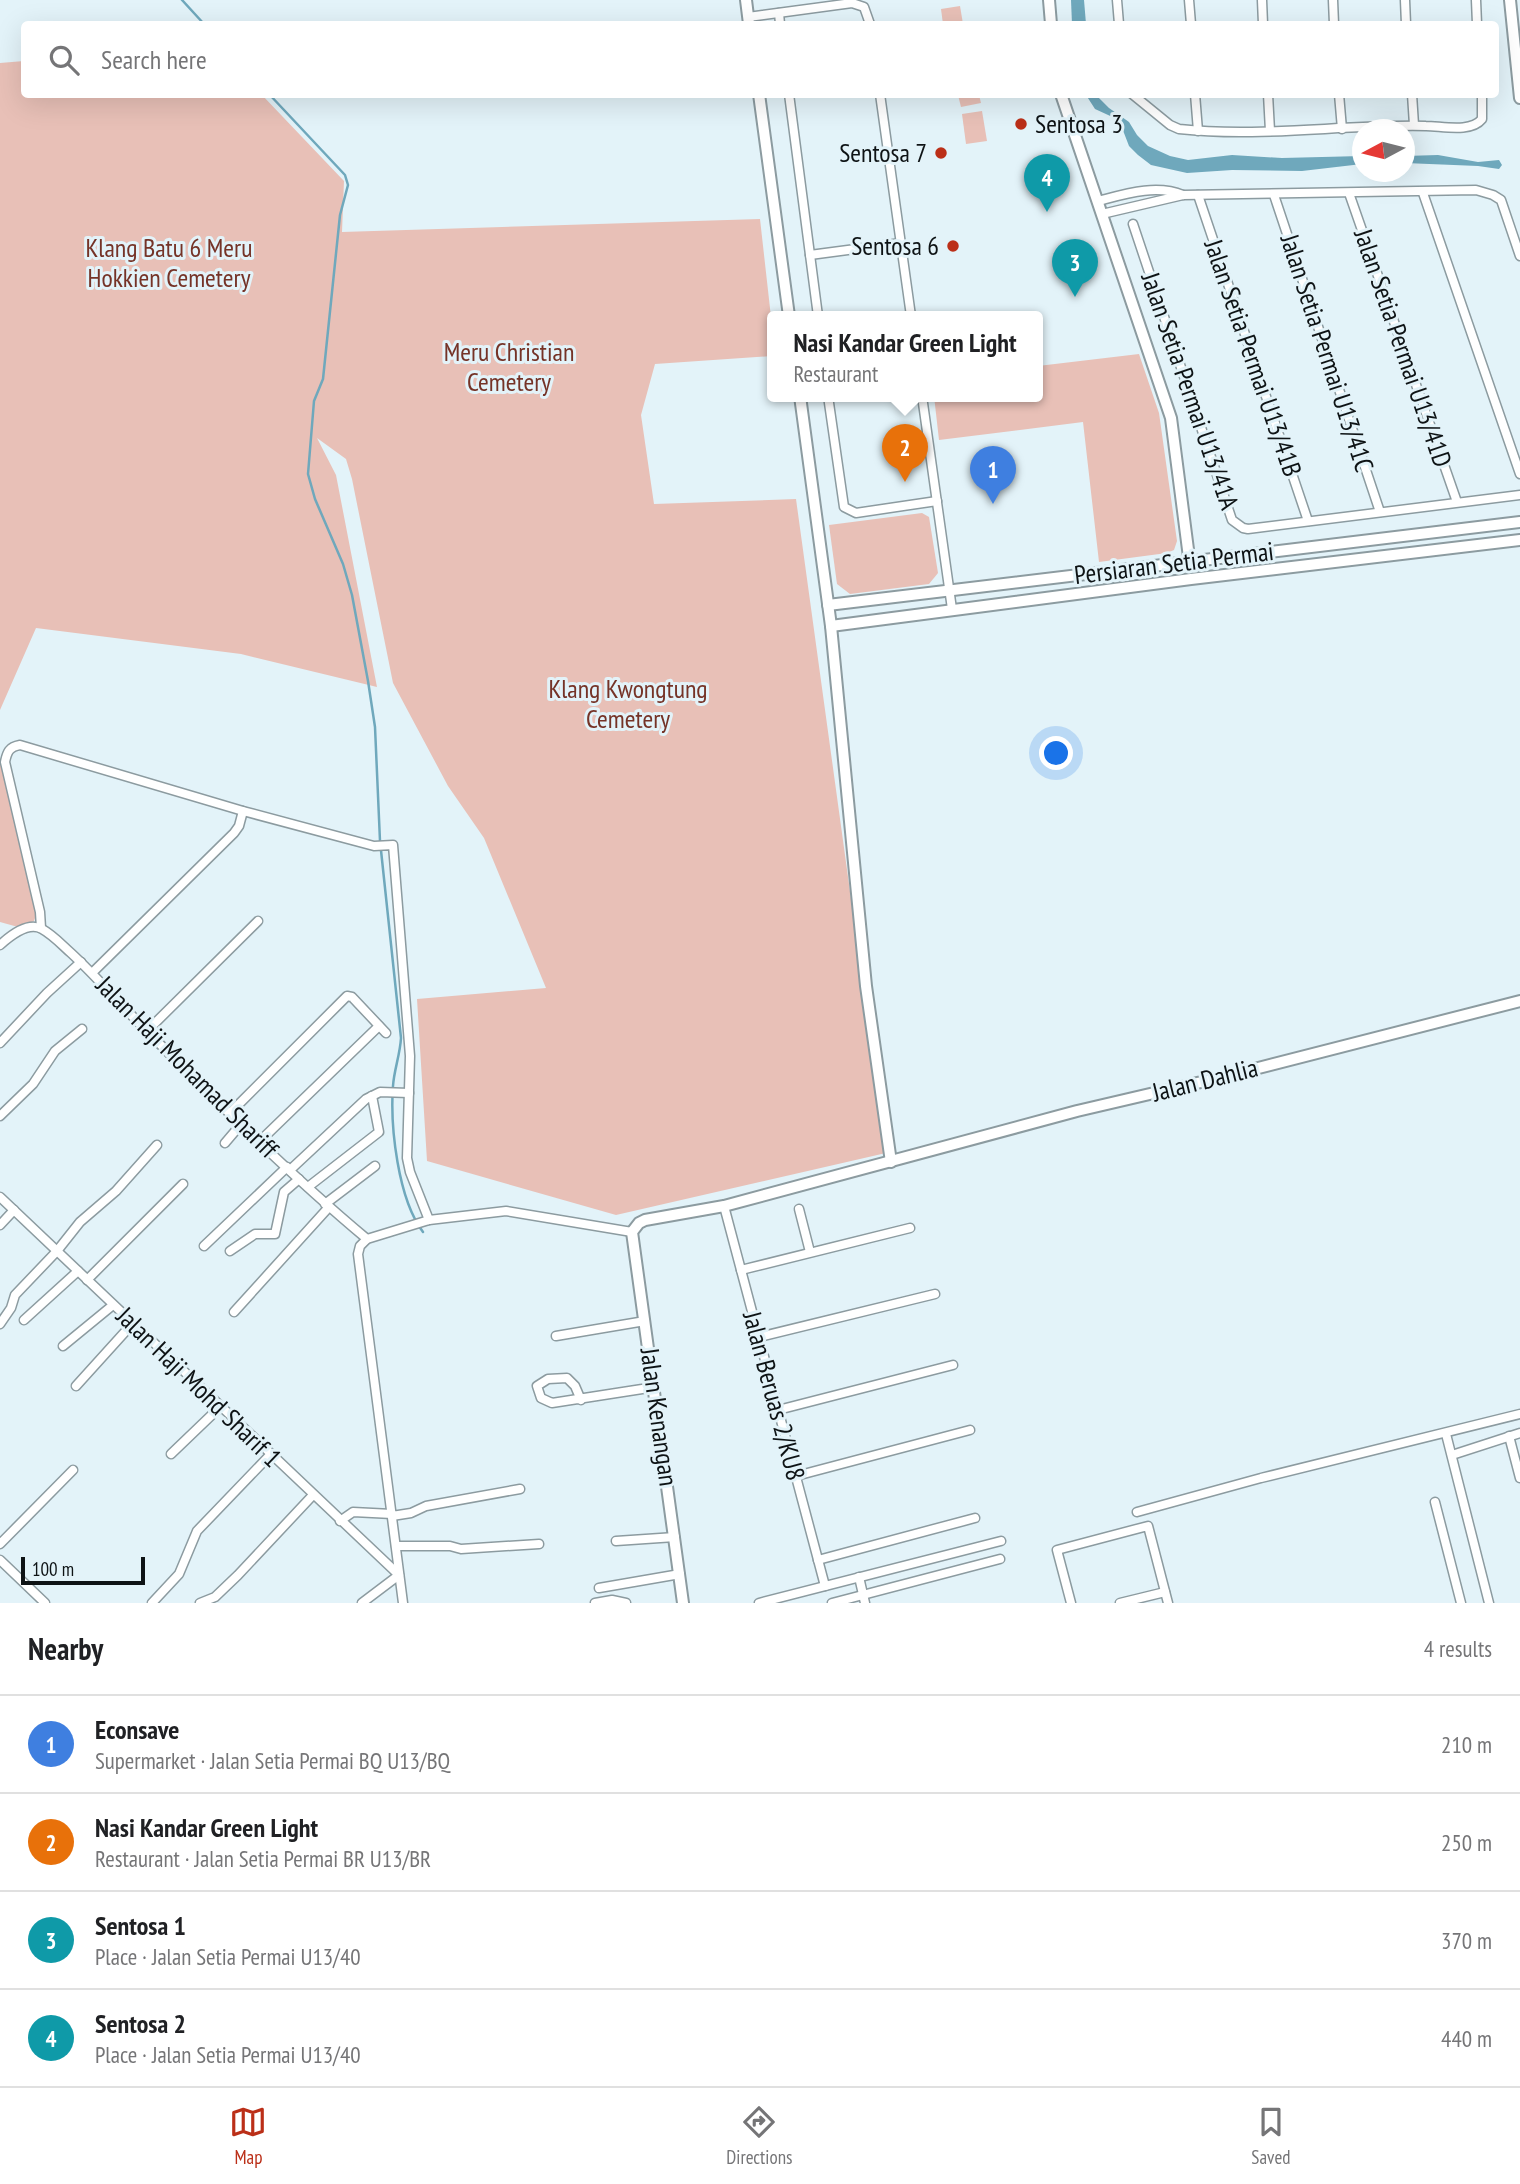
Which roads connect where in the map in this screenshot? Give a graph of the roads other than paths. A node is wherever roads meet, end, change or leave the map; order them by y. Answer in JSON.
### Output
{"nodes":[{"id":1,"x":746,"y":0,"type":"edge"},
{"id":2,"x":1049,"y":0,"type":"edge"},
{"id":3,"x":1117,"y":0,"type":"edge"},
{"id":4,"x":1189,"y":0,"type":"edge"},
{"id":5,"x":1262,"y":0,"type":"edge"},
{"id":6,"x":1333,"y":0,"type":"edge"},
{"id":7,"x":1405,"y":0,"type":"edge"},
{"id":8,"x":1476,"y":0,"type":"edge"},
{"id":9,"x":1510,"y":0,"type":"edge"},
{"id":10,"x":779,"y":13,"type":"junction"},
{"id":11,"x":749,"y":21,"type":"edge"},
{"id":12,"x":780,"y":21,"type":"edge"},
{"id":13,"x":869,"y":21,"type":"edge"},
{"id":14,"x":1051,"y":21,"type":"edge"},
{"id":15,"x":1119,"y":21,"type":"edge"},
{"id":16,"x":1191,"y":21,"type":"edge"},
{"id":17,"x":1263,"y":21,"type":"edge"},
{"id":18,"x":1334,"y":21,"type":"edge"},
{"id":19,"x":1406,"y":21,"type":"edge"},
{"id":20,"x":1477,"y":21,"type":"edge"},
{"id":21,"x":760,"y":98,"type":"edge"},
{"id":22,"x":790,"y":98,"type":"edge"},
{"id":23,"x":881,"y":98,"type":"edge"},
{"id":24,"x":1062,"y":98,"type":"edge"},
{"id":25,"x":1137,"y":98,"type":"edge"},
{"id":26,"x":1195,"y":98,"type":"edge"},
{"id":27,"x":1268,"y":98,"type":"edge"},
{"id":28,"x":1339,"y":98,"type":"edge"},
{"id":29,"x":1412,"y":98,"type":"edge"},
{"id":30,"x":1482,"y":98,"type":"edge"},
{"id":31,"x":1520,"y":98,"type":"edge"},
{"id":32,"x":1414,"y":119,"type":"edge"},
{"id":33,"x":1415,"y":125,"type":"edge"},
{"id":34,"x":1352,"y":128,"type":"edge"},
{"id":35,"x":1342,"y":129,"type":"junction"},
{"id":36,"x":1198,"y":131,"type":"junction"},
{"id":37,"x":1270,"y":131,"type":"junction"},
{"id":38,"x":1349,"y":193,"type":"junction"},
{"id":39,"x":1423,"y":193,"type":"junction"},
{"id":40,"x":1183,"y":195,"type":"junction"},
{"id":41,"x":1198,"y":195,"type":"junction"},
{"id":42,"x":1274,"y":195,"type":"junction"},
{"id":43,"x":1098,"y":201,"type":"junction"},
{"id":44,"x":1102,"y":214,"type":"junction"},
{"id":45,"x":1133,"y":224,"type":"dead end"},
{"id":46,"x":901,"y":243,"type":"junction"},
{"id":47,"x":810,"y":255,"type":"junction"},
{"id":48,"x":1520,"y":256,"type":"edge"},
{"id":49,"x":788,"y":311,"type":"edge"},
{"id":50,"x":817,"y":311,"type":"edge"},
{"id":51,"x":910,"y":311,"type":"edge"},
{"id":52,"x":801,"y":402,"type":"edge"},
{"id":53,"x":829,"y":402,"type":"edge"},
{"id":54,"x":923,"y":402,"type":"edge"},
{"id":55,"x":1520,"y":474,"type":"edge"},
{"id":56,"x":1520,"y":495,"type":"edge"},
{"id":57,"x":937,"y":501,"type":"junction"},
{"id":58,"x":1457,"y":502,"type":"junction"},
{"id":59,"x":1380,"y":512,"type":"junction"},
{"id":60,"x":1308,"y":521,"type":"junction"},
{"id":61,"x":1520,"y":522,"type":"edge"},
{"id":62,"x":1520,"y":540,"type":"edge"},
{"id":63,"x":1189,"y":561,"type":"junction"},
{"id":64,"x":1191,"y":579,"type":"junction"},
{"id":65,"x":949,"y":590,"type":"junction"},
{"id":66,"x":828,"y":605,"type":"junction"},
{"id":67,"x":952,"y":609,"type":"junction"},
{"id":68,"x":831,"y":626,"type":"junction"},
{"id":69,"x":243,"y":811,"type":"junction"},
{"id":70,"x":258,"y":921,"type":"dead end"},
{"id":71,"x":41,"y":928,"type":"junction"},
{"id":72,"x":0,"y":945,"type":"edge"},
{"id":73,"x":81,"y":962,"type":"junction"},
{"id":74,"x":93,"y":972,"type":"junction"},
{"id":75,"x":1520,"y":1001,"type":"edge"},
{"id":76,"x":379,"y":1026,"type":"junction"},
{"id":77,"x":82,"y":1029,"type":"dead end"},
{"id":78,"x":147,"y":1031,"type":"junction"},
{"id":79,"x":386,"y":1033,"type":"dead end"},
{"id":80,"x":0,"y":1043,"type":"edge"},
{"id":81,"x":399,"y":1092,"type":"junction"},
{"id":82,"x":372,"y":1096,"type":"junction"},
{"id":83,"x":231,"y":1112,"type":"junction"},
{"id":84,"x":0,"y":1116,"type":"edge"},
{"id":85,"x":242,"y":1123,"type":"junction"},
{"id":86,"x":260,"y":1141,"type":"junction"},
{"id":87,"x":225,"y":1143,"type":"dead end"},
{"id":88,"x":157,"y":1144,"type":"dead end"},
{"id":89,"x":891,"y":1162,"type":"junction"},
{"id":90,"x":375,"y":1166,"type":"dead end"},
{"id":91,"x":288,"y":1168,"type":"junction"},
{"id":92,"x":299,"y":1179,"type":"junction"},
{"id":93,"x":183,"y":1184,"type":"dead end"},
{"id":94,"x":308,"y":1187,"type":"junction"},
{"id":95,"x":0,"y":1197,"type":"edge"},
{"id":96,"x":327,"y":1205,"type":"junction"},
{"id":97,"x":724,"y":1206,"type":"junction"},
{"id":98,"x":799,"y":1209,"type":"dead end"},
{"id":99,"x":14,"y":1210,"type":"junction"},
{"id":100,"x":421,"y":1223,"type":"junction"},
{"id":101,"x":0,"y":1225,"type":"edge"},
{"id":102,"x":910,"y":1227,"type":"dead end"},
{"id":103,"x":632,"y":1232,"type":"junction"},
{"id":104,"x":367,"y":1239,"type":"junction"},
{"id":105,"x":204,"y":1246,"type":"dead end"},
{"id":106,"x":57,"y":1251,"type":"junction"},
{"id":107,"x":230,"y":1251,"type":"dead end"},
{"id":108,"x":810,"y":1252,"type":"junction"},
{"id":109,"x":741,"y":1270,"type":"junction"},
{"id":110,"x":78,"y":1271,"type":"junction"},
{"id":111,"x":87,"y":1280,"type":"junction"},
{"id":112,"x":935,"y":1294,"type":"dead end"},
{"id":113,"x":113,"y":1305,"type":"junction"},
{"id":114,"x":234,"y":1312,"type":"dead end"},
{"id":115,"x":24,"y":1320,"type":"dead end"},
{"id":116,"x":645,"y":1321,"type":"junction"},
{"id":117,"x":133,"y":1323,"type":"junction"},
{"id":118,"x":0,"y":1324,"type":"edge"},
{"id":119,"x":556,"y":1336,"type":"dead end"},
{"id":120,"x":758,"y":1337,"type":"junction"},
{"id":121,"x":63,"y":1346,"type":"dead end"},
{"id":122,"x":953,"y":1365,"type":"dead end"},
{"id":123,"x":76,"y":1386,"type":"dead end"},
{"id":124,"x":655,"y":1387,"type":"junction"},
{"id":125,"x":581,"y":1400,"type":"junction"},
{"id":126,"x":220,"y":1407,"type":"junction"},
{"id":127,"x":778,"y":1410,"type":"junction"},
{"id":128,"x":1520,"y":1414,"type":"edge"},
{"id":129,"x":970,"y":1430,"type":"dead end"},
{"id":130,"x":1520,"y":1433,"type":"edge"},
{"id":131,"x":1446,"y":1434,"type":"junction"},
{"id":132,"x":1509,"y":1436,"type":"junction"},
{"id":133,"x":171,"y":1454,"type":"dead end"},
{"id":134,"x":270,"y":1455,"type":"junction"},
{"id":135,"x":1452,"y":1455,"type":"junction"},
{"id":136,"x":73,"y":1470,"type":"dead end"},
{"id":137,"x":796,"y":1476,"type":"junction"},
{"id":138,"x":1520,"y":1478,"type":"edge"},
{"id":139,"x":520,"y":1489,"type":"dead end"},
{"id":140,"x":313,"y":1495,"type":"junction"},
{"id":141,"x":1435,"y":1502,"type":"dead end"},
{"id":142,"x":1137,"y":1512,"type":"dead end"},
{"id":143,"x":392,"y":1515,"type":"junction"},
{"id":144,"x":975,"y":1518,"type":"dead end"},
{"id":145,"x":340,"y":1521,"type":"junction"},
{"id":146,"x":675,"y":1537,"type":"junction"},
{"id":147,"x":616,"y":1541,"type":"dead end"},
{"id":148,"x":1001,"y":1541,"type":"dead end"},
{"id":149,"x":0,"y":1544,"type":"edge"},
{"id":150,"x":539,"y":1544,"type":"dead end"},
{"id":151,"x":396,"y":1546,"type":"junction"},
{"id":152,"x":1000,"y":1559,"type":"dead end"},
{"id":153,"x":0,"y":1560,"type":"edge"},
{"id":154,"x":818,"y":1560,"type":"junction"},
{"id":155,"x":680,"y":1574,"type":"junction"},
{"id":156,"x":399,"y":1575,"type":"junction"},
{"id":157,"x":859,"y":1577,"type":"junction"},
{"id":158,"x":825,"y":1586,"type":"junction"},
{"id":159,"x":599,"y":1588,"type":"dead end"},
{"id":160,"x":1165,"y":1592,"type":"junction"},
{"id":161,"x":864,"y":1599,"type":"edge"},
{"id":162,"x":45,"y":1603,"type":"edge"},
{"id":163,"x":152,"y":1603,"type":"edge"},
{"id":164,"x":200,"y":1603,"type":"edge"},
{"id":165,"x":362,"y":1603,"type":"edge"},
{"id":166,"x":403,"y":1603,"type":"edge"},
{"id":167,"x":595,"y":1603,"type":"edge"},
{"id":168,"x":626,"y":1603,"type":"edge"},
{"id":169,"x":683,"y":1603,"type":"edge"},
{"id":170,"x":759,"y":1603,"type":"edge"},
{"id":171,"x":832,"y":1603,"type":"edge"},
{"id":172,"x":1071,"y":1603,"type":"edge"},
{"id":173,"x":1120,"y":1603,"type":"edge"},
{"id":174,"x":1168,"y":1603,"type":"edge"},
{"id":175,"x":1461,"y":1603,"type":"edge"},
{"id":176,"x":1489,"y":1603,"type":"edge"}],
"edges":[{"from":1,"to":11,"type":"street"},
{"from":2,"to":14,"type":"street"},
{"from":3,"to":15,"type":"street"},
{"from":4,"to":16,"type":"street"},
{"from":5,"to":17,"type":"street"},
{"from":6,"to":18,"type":"street"},
{"from":7,"to":19,"type":"street"},
{"from":8,"to":20,"type":"street"},
{"from":9,"to":31,"type":"street"},
{"from":10,"to":11,"type":"street"},
{"from":10,"to":12,"type":"street"},
{"from":10,"to":13,"type":"street"},
{"from":21,"to":49,"type":"street"},
{"from":22,"to":47,"type":"street"},
{"from":23,"to":46,"type":"street"},
{"from":24,"to":43,"type":"street"},
{"from":25,"to":36,"type":"street"},
{"from":26,"to":36,"type":"street"},
{"from":27,"to":37,"type":"street"},
{"from":28,"to":35,"type":"street"},
{"from":29,"to":32,"type":"street"},
{"from":30,"to":33,"type":"street"},
{"from":34,"to":35,"type":"street"},
{"from":35,"to":37,"type":"street"},
{"from":36,"to":37,"type":"street"},
{"from":38,"to":39,"type":"street"},
{"from":38,"to":42,"type":"street"},
{"from":38,"to":58,"type":"street","name":"Jalan Setia Permai U13/41D"},
{"from":39,"to":48,"type":"street"},
{"from":39,"to":55,"type":"street"},
{"from":40,"to":41,"type":"street"},
{"from":40,"to":43,"type":"street"},
{"from":40,"to":44,"type":"street"},
{"from":41,"to":42,"type":"street"},
{"from":41,"to":60,"type":"street","name":"Jalan Setia Permai U13/41B"},
{"from":42,"to":59,"type":"street","name":"Jalan Setia Permai U13/41C"},
{"from":43,"to":44,"type":"street"},
{"from":44,"to":63,"type":"street"},
{"from":45,"to":60,"type":"street","name":"Jalan Setia Permai U13/41A"},
{"from":46,"to":47,"type":"street"},
{"from":46,"to":51,"type":"street"},
{"from":47,"to":50,"type":"street"},
{"from":52,"to":66,"type":"street"},
{"from":53,"to":57,"type":"street"},
{"from":54,"to":57,"type":"street"},
{"from":56,"to":58,"type":"street","name":"Jalan Setia Permai U13/41A"},
{"from":57,"to":65,"type":"street"},
{"from":58,"to":59,"type":"street","name":"Jalan Setia Permai U13/41A"},
{"from":59,"to":60,"type":"street","name":"Jalan Setia Permai U13/41A"},
{"from":61,"to":63,"type":"street","name":"Persiaran Setia Permai"},
{"from":62,"to":64,"type":"street","name":"Persiaran Setia Permai"},
{"from":63,"to":64,"type":"street"},
{"from":63,"to":65,"type":"street","name":"Persiaran Setia Permai"},
{"from":64,"to":67,"type":"street","name":"Persiaran Setia Permai"},
{"from":65,"to":66,"type":"street","name":"Persiaran Setia Permai"},
{"from":65,"to":67,"type":"street"},
{"from":66,"to":68,"type":"street"},
{"from":67,"to":68,"type":"street","name":"Persiaran Setia Permai"},
{"from":68,"to":89,"type":"street"},
{"from":69,"to":71,"type":"street"},
{"from":69,"to":74,"type":"street"},
{"from":69,"to":81,"type":"street"},
{"from":70,"to":78,"type":"street"},
{"from":71,"to":72,"type":"street"},
{"from":71,"to":73,"type":"street","name":"Jalan Haji Mohamad Shariff"},
{"from":73,"to":74,"type":"street","name":"Jalan Haji Mohamad Shariff"},
{"from":73,"to":80,"type":"street"},
{"from":74,"to":78,"type":"street","name":"Jalan Haji Mohamad Shariff"},
{"from":75,"to":89,"type":"street","name":"Jalan Dahlia"},
{"from":76,"to":79,"type":"street"},
{"from":76,"to":83,"type":"street"},
{"from":76,"to":86,"type":"street"},
{"from":77,"to":84,"type":"street"},
{"from":78,"to":83,"type":"street","name":"Jalan Haji Mohamad Shariff"},
{"from":81,"to":82,"type":"street"},
{"from":81,"to":100,"type":"street"},
{"from":82,"to":91,"type":"street"},
{"from":82,"to":94,"type":"street"},
{"from":83,"to":85,"type":"street","name":"Jalan Haji Mohamad Shariff"},
{"from":85,"to":86,"type":"street","name":"Jalan Haji Mohamad Shariff"},
{"from":85,"to":87,"type":"street"},
{"from":86,"to":91,"type":"street","name":"Jalan Haji Mohamad Shariff"},
{"from":88,"to":106,"type":"street"},
{"from":89,"to":97,"type":"street","name":"Jalan Dahlia"},
{"from":90,"to":96,"type":"street"},
{"from":91,"to":92,"type":"street","name":"Jalan Haji Mohamad Shariff"},
{"from":91,"to":105,"type":"street"},
{"from":92,"to":94,"type":"street","name":"Jalan Haji Mohamad Shariff"},
{"from":92,"to":107,"type":"street"},
{"from":93,"to":111,"type":"street"},
{"from":94,"to":96,"type":"street","name":"Jalan Haji Mohamad Shariff"},
{"from":95,"to":99,"type":"street","name":"Jalan Haji Mohd Sharif 1"},
{"from":96,"to":104,"type":"street","name":"Jalan Haji Mohamad Shariff"},
{"from":96,"to":114,"type":"street"},
{"from":97,"to":103,"type":"street","name":"Jalan Dahlia"},
{"from":97,"to":109,"type":"street","name":"Jalan Beruas 2/KU8"},
{"from":98,"to":108,"type":"street"},
{"from":99,"to":101,"type":"street"},
{"from":99,"to":106,"type":"street","name":"Jalan Haji Mohd Sharif 1"},
{"from":100,"to":103,"type":"street"},
{"from":100,"to":104,"type":"street"},
{"from":102,"to":108,"type":"street"},
{"from":103,"to":116,"type":"street","name":"Jalan Kenangan"},
{"from":104,"to":143,"type":"street"},
{"from":106,"to":110,"type":"street","name":"Jalan Haji Mohd Sharif 1"},
{"from":106,"to":118,"type":"street"},
{"from":108,"to":109,"type":"street"},
{"from":109,"to":120,"type":"street","name":"Jalan Beruas 2/KU8"},
{"from":110,"to":111,"type":"street","name":"Jalan Haji Mohd Sharif 1"},
{"from":110,"to":115,"type":"street"},
{"from":111,"to":113,"type":"street","name":"Jalan Haji Mohd Sharif 1"},
{"from":112,"to":120,"type":"street"},
{"from":113,"to":117,"type":"street","name":"Jalan Haji Mohd Sharif 1"},
{"from":113,"to":121,"type":"street"},
{"from":116,"to":119,"type":"street"},
{"from":116,"to":124,"type":"street","name":"Jalan Kenangan"},
{"from":117,"to":123,"type":"street"},
{"from":117,"to":126,"type":"street","name":"Jalan Haji Mohd Sharif 1"},
{"from":120,"to":127,"type":"street","name":"Jalan Beruas 2/KU8"},
{"from":122,"to":127,"type":"street"},
{"from":124,"to":125,"type":"street"},
{"from":124,"to":146,"type":"street","name":"Jalan Kenangan"},
{"from":125,"to":125,"type":"street"},
{"from":126,"to":133,"type":"street"},
{"from":126,"to":134,"type":"street","name":"Jalan Haji Mohd Sharif 1"},
{"from":127,"to":137,"type":"street","name":"Jalan Beruas 2/KU8"},
{"from":128,"to":131,"type":"street"},
{"from":129,"to":137,"type":"street"},
{"from":130,"to":132,"type":"street"},
{"from":131,"to":135,"type":"street"},
{"from":131,"to":142,"type":"street"},
{"from":132,"to":135,"type":"street"},
{"from":132,"to":138,"type":"street"},
{"from":134,"to":140,"type":"street","name":"Jalan Haji Mohd Sharif 1"},
{"from":134,"to":163,"type":"street"},
{"from":135,"to":176,"type":"street"},
{"from":136,"to":149,"type":"street"},
{"from":137,"to":154,"type":"street","name":"Jalan Beruas 2/KU8"},
{"from":139,"to":143,"type":"street"},
{"from":140,"to":145,"type":"street","name":"Jalan Haji Mohd Sharif 1"},
{"from":140,"to":164,"type":"street"},
{"from":141,"to":175,"type":"street"},
{"from":143,"to":145,"type":"street"},
{"from":143,"to":151,"type":"street"},
{"from":144,"to":154,"type":"street"},
{"from":145,"to":156,"type":"street","name":"Jalan Haji Mohd Sharif 1"},
{"from":146,"to":147,"type":"street"},
{"from":146,"to":155,"type":"street","name":"Jalan Kenangan"},
{"from":148,"to":157,"type":"street"},
{"from":150,"to":151,"type":"street"},
{"from":151,"to":156,"type":"street"},
{"from":152,"to":161,"type":"street"},
{"from":153,"to":162,"type":"street"},
{"from":154,"to":158,"type":"street","name":"Jalan Beruas 2/KU8"},
{"from":155,"to":159,"type":"street"},
{"from":155,"to":169,"type":"street","name":"Jalan Kenangan"},
{"from":156,"to":165,"type":"street"},
{"from":156,"to":166,"type":"street"},
{"from":157,"to":158,"type":"street"},
{"from":157,"to":161,"type":"street"},
{"from":158,"to":170,"type":"street"},
{"from":160,"to":172,"type":"street"},
{"from":160,"to":173,"type":"street"},
{"from":160,"to":174,"type":"street"},
{"from":161,"to":171,"type":"street"},
{"from":167,"to":168,"type":"street"}]}
